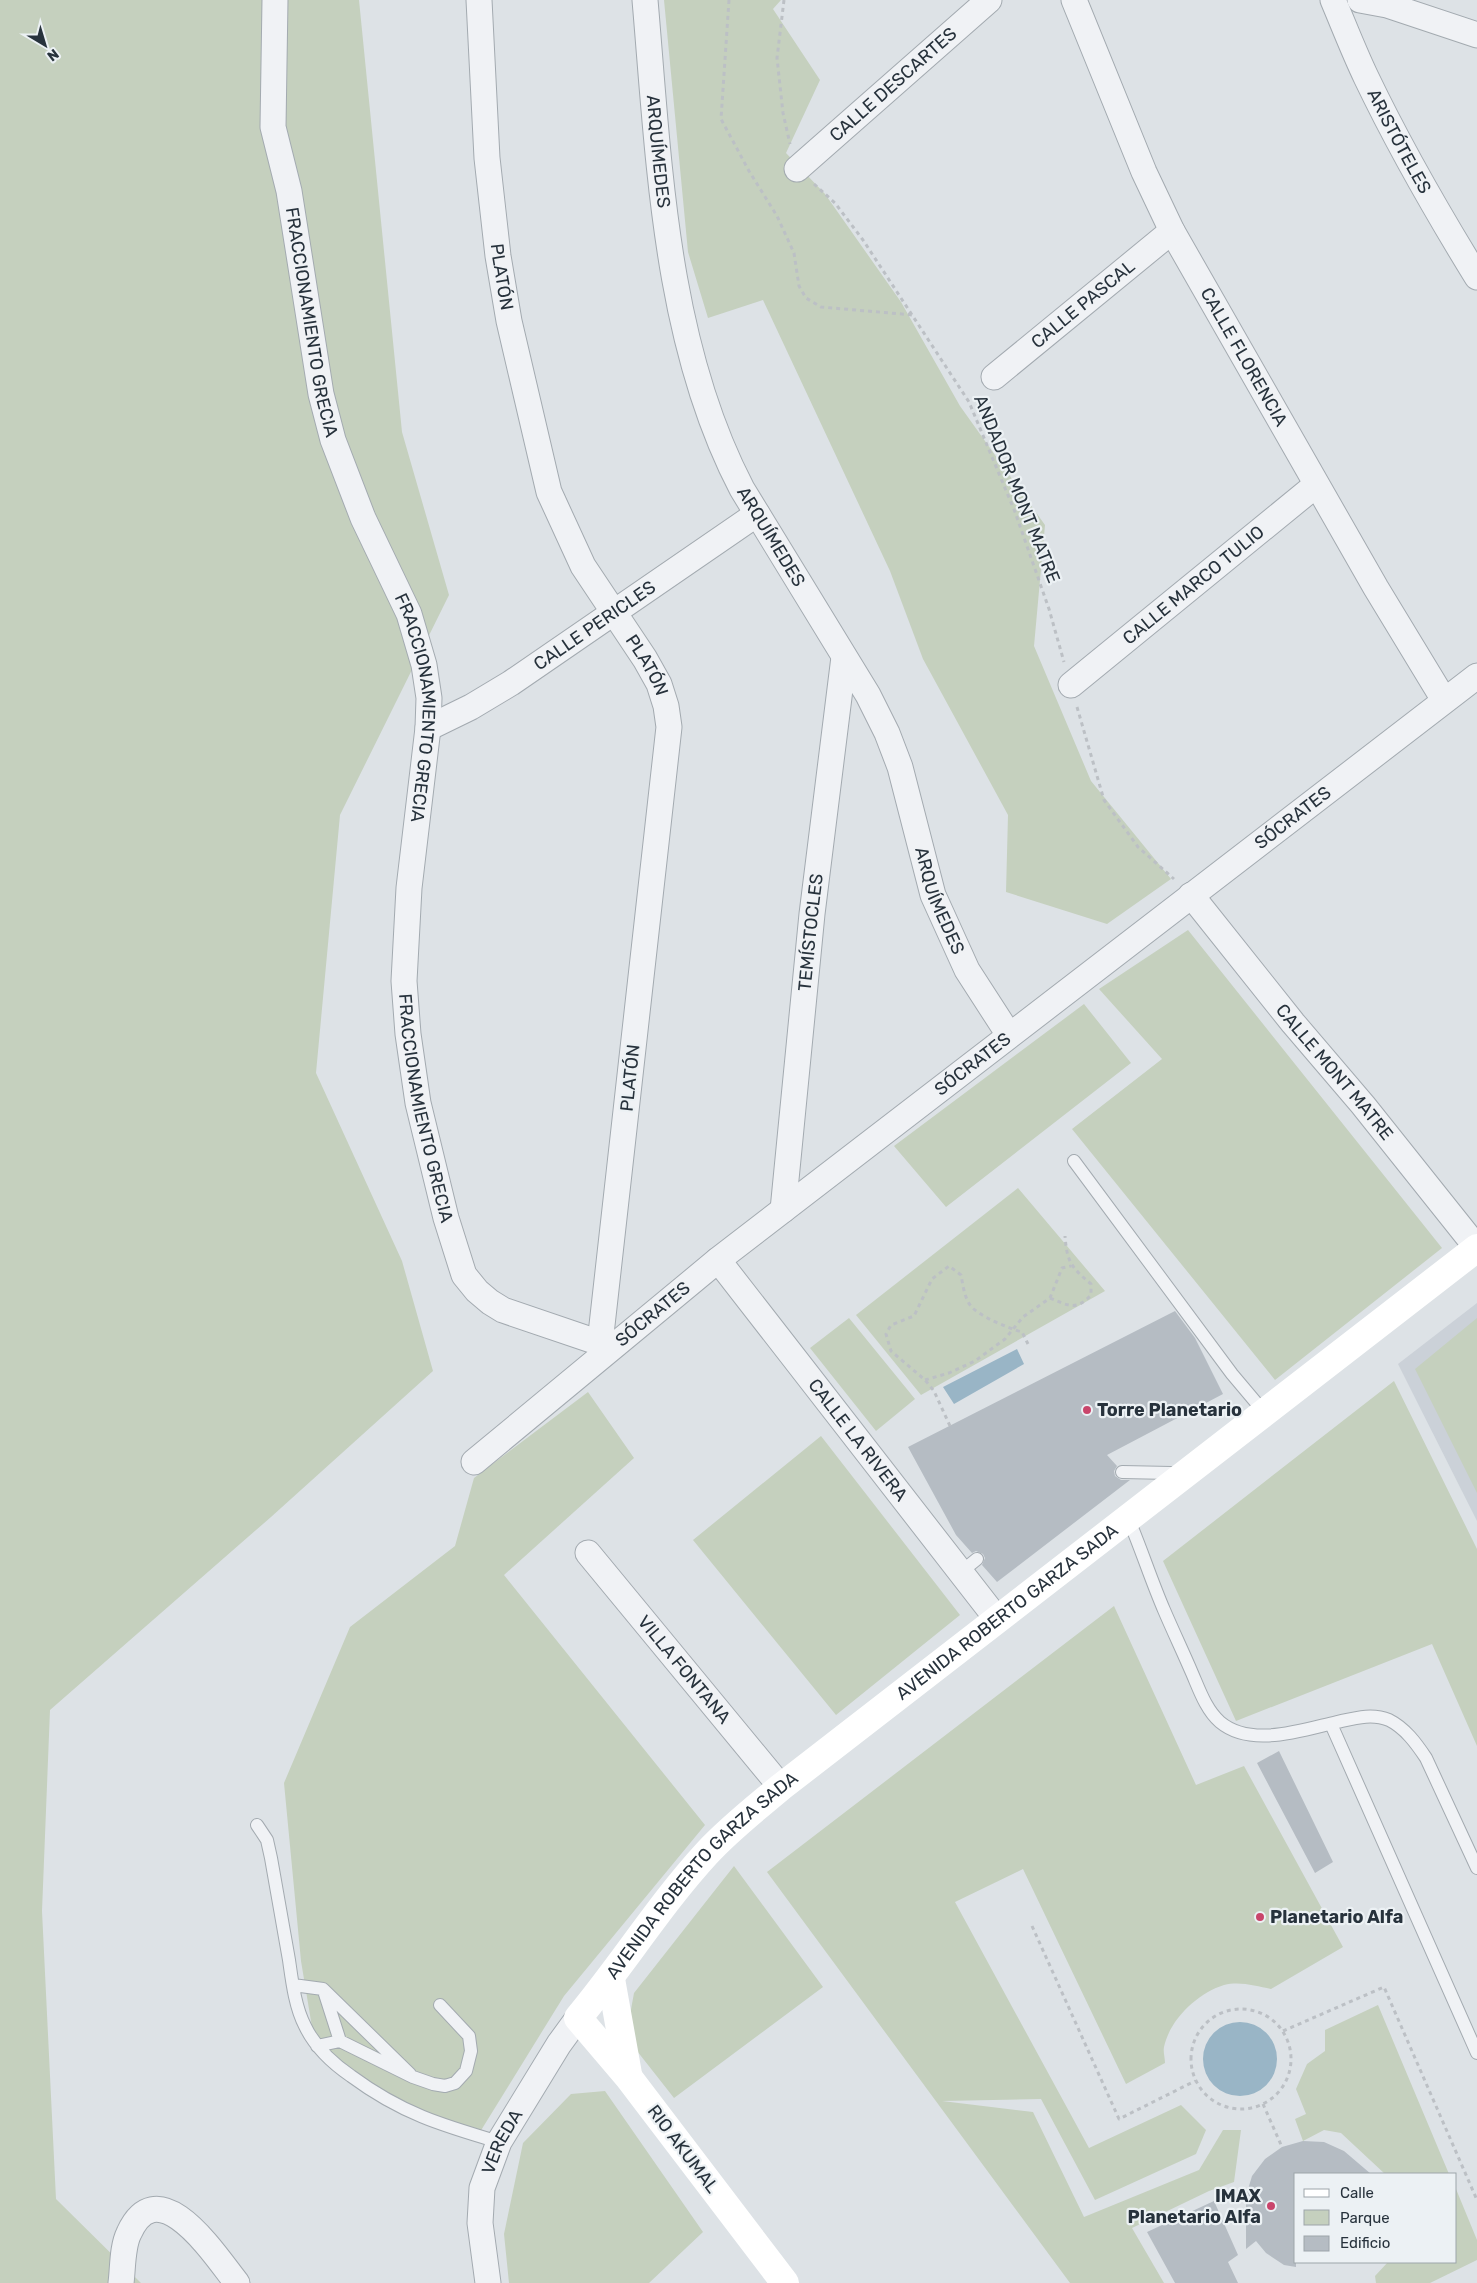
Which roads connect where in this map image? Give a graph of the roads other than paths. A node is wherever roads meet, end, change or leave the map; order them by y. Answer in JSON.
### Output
{"nodes":[{"id":1,"x":275,"y":0,"type":"edge"},
{"id":2,"x":479,"y":0,"type":"edge"},
{"id":3,"x":645,"y":0,"type":"edge"},
{"id":4,"x":989,"y":0,"type":"edge"},
{"id":5,"x":1074,"y":0,"type":"edge"},
{"id":6,"x":1333,"y":0,"type":"edge"},
{"id":7,"x":1360,"y":0,"type":"edge"},
{"id":8,"x":1477,"y":35,"type":"edge"},
{"id":9,"x":797,"y":169,"type":"dead end"},
{"id":10,"x":1172,"y":231,"type":"junction"},
{"id":11,"x":1477,"y":277,"type":"edge"},
{"id":12,"x":994,"y":377,"type":"dead end"},
{"id":13,"x":1316,"y":485,"type":"junction"},
{"id":14,"x":757,"y":514,"type":"junction"},
{"id":15,"x":615,"y":612,"type":"junction"},
{"id":16,"x":844,"y":657,"type":"junction"},
{"id":17,"x":1477,"y":676,"type":"edge"},
{"id":18,"x":1071,"y":685,"type":"road end"},
{"id":19,"x":1444,"y":700,"type":"junction"},
{"id":20,"x":428,"y":728,"type":"junction"},
{"id":21,"x":1191,"y":895,"type":"junction"},
{"id":22,"x":1009,"y":1035,"type":"junction"},
{"id":23,"x":1074,"y":1161,"type":"dead end"},
{"id":24,"x":783,"y":1210,"type":"junction"},
{"id":25,"x":1477,"y":1248,"type":"edge"},
{"id":26,"x":718,"y":1260,"type":"junction"},
{"id":27,"x":603,"y":1347,"type":"junction"},
{"id":28,"x":1264,"y":1412,"type":"junction"},
{"id":29,"x":474,"y":1462,"type":"dead end"},
{"id":30,"x":1122,"y":1472,"type":"dead end"},
{"id":31,"x":1178,"y":1479,"type":"junction"},
{"id":32,"x":1128,"y":1518,"type":"junction"},
{"id":33,"x":588,"y":1553,"type":"dead end"},
{"id":34,"x":997,"y":1619,"type":"junction"},
{"id":35,"x":1331,"y":1724,"type":"junction"},
{"id":36,"x":781,"y":1787,"type":"junction"},
{"id":37,"x":257,"y":1825,"type":"dead end"},
{"id":38,"x":1477,"y":1868,"type":"edge"},
{"id":39,"x":611,"y":1979,"type":"junction"},
{"id":40,"x":293,"y":1985,"type":"junction"},
{"id":41,"x":323,"y":1989,"type":"junction"},
{"id":42,"x":440,"y":2004,"type":"dead end"},
{"id":43,"x":578,"y":2018,"type":"junction"},
{"id":44,"x":340,"y":2041,"type":"junction"},
{"id":45,"x":316,"y":2046,"type":"junction"},
{"id":46,"x":1477,"y":2053,"type":"edge"},
{"id":47,"x":413,"y":2077,"type":"junction"},
{"id":48,"x":629,"y":2078,"type":"junction"},
{"id":49,"x":499,"y":2142,"type":"junction"},
{"id":50,"x":121,"y":2283,"type":"edge"},
{"id":51,"x":237,"y":2283,"type":"edge"},
{"id":52,"x":488,"y":2283,"type":"edge"},
{"id":53,"x":785,"y":2283,"type":"edge"}],
"edges":[{"from":1,"to":20,"type":"street","name":"FRACCIONAMIENTO GRECIA"},
{"from":2,"to":15,"type":"street","name":"PLATÓN"},
{"from":3,"to":14,"type":"street","name":"ARQUÍMEDES"},
{"from":4,"to":9,"type":"street","name":"CALLE DESCARTES"},
{"from":5,"to":10,"type":"street","name":"CALLE FLORENCIA"},
{"from":6,"to":11,"type":"street","name":"ARISTÓTELES"},
{"from":7,"to":8,"type":"street"},
{"from":10,"to":12,"type":"street","name":"CALLE PASCAL"},
{"from":10,"to":13,"type":"street","name":"CALLE FLORENCIA"},
{"from":13,"to":18,"type":"street","name":"CALLE MARCO TULIO"},
{"from":13,"to":19,"type":"street","name":"CALLE FLORENCIA"},
{"from":14,"to":15,"type":"street","name":"CALLE PERICLES"},
{"from":14,"to":16,"type":"street","name":"ARQUÍMEDES"},
{"from":15,"to":20,"type":"street","name":"CALLE PERICLES"},
{"from":15,"to":27,"type":"street","name":"PLATÓN"},
{"from":16,"to":22,"type":"street","name":"ARQUÍMEDES"},
{"from":16,"to":24,"type":"street","name":"TEMÍSTOCLES"},
{"from":17,"to":19,"type":"street","name":"SÓCRATES"},
{"from":19,"to":21,"type":"street","name":"SÓCRATES"},
{"from":20,"to":27,"type":"street","name":"FRACCIONAMIENTO GRECIA"},
{"from":21,"to":22,"type":"street","name":"SÓCRATES"},
{"from":21,"to":25,"type":"street","name":"CALLE MONT MATRE"},
{"from":22,"to":24,"type":"street","name":"SÓCRATES"},
{"from":23,"to":28,"type":"lane"},
{"from":24,"to":26,"type":"street","name":"SÓCRATES"},
{"from":25,"to":28,"type":"street","name":"AVENIDA ROBERTO GARZA SADA"},
{"from":26,"to":27,"type":"street","name":"SÓCRATES"},
{"from":26,"to":34,"type":"street","name":"CALLE LA RIVERA"},
{"from":27,"to":29,"type":"street","name":"SÓCRATES"},
{"from":28,"to":31,"type":"street","name":"AVENIDA ROBERTO GARZA SADA"},
{"from":30,"to":31,"type":"lane"},
{"from":31,"to":32,"type":"street","name":"AVENIDA ROBERTO GARZA SADA"},
{"from":32,"to":34,"type":"street","name":"AVENIDA ROBERTO GARZA SADA"},
{"from":32,"to":35,"type":"lane"},
{"from":33,"to":36,"type":"street","name":"VILLA FONTANA"},
{"from":34,"to":36,"type":"street","name":"AVENIDA ROBERTO GARZA SADA"},
{"from":35,"to":38,"type":"lane"},
{"from":35,"to":46,"type":"lane"},
{"from":36,"to":39,"type":"street","name":"AVENIDA ROBERTO GARZA SADA"},
{"from":37,"to":40,"type":"lane"},
{"from":39,"to":43,"type":"street","name":"AVENIDA ROBERTO GARZA SADA"},
{"from":39,"to":48,"type":"street"},
{"from":40,"to":41,"type":"lane"},
{"from":40,"to":45,"type":"lane"},
{"from":41,"to":44,"type":"lane"},
{"from":41,"to":47,"type":"lane"},
{"from":42,"to":47,"type":"lane"},
{"from":43,"to":48,"type":"street","name":"RIO AKUMAL"},
{"from":43,"to":49,"type":"street","name":"VEREDA"},
{"from":44,"to":45,"type":"lane"},
{"from":44,"to":47,"type":"lane"},
{"from":45,"to":49,"type":"lane"},
{"from":48,"to":53,"type":"street","name":"RIO AKUMAL"},
{"from":49,"to":52,"type":"street","name":"VEREDA"},
{"from":50,"to":51,"type":"street"}]}
